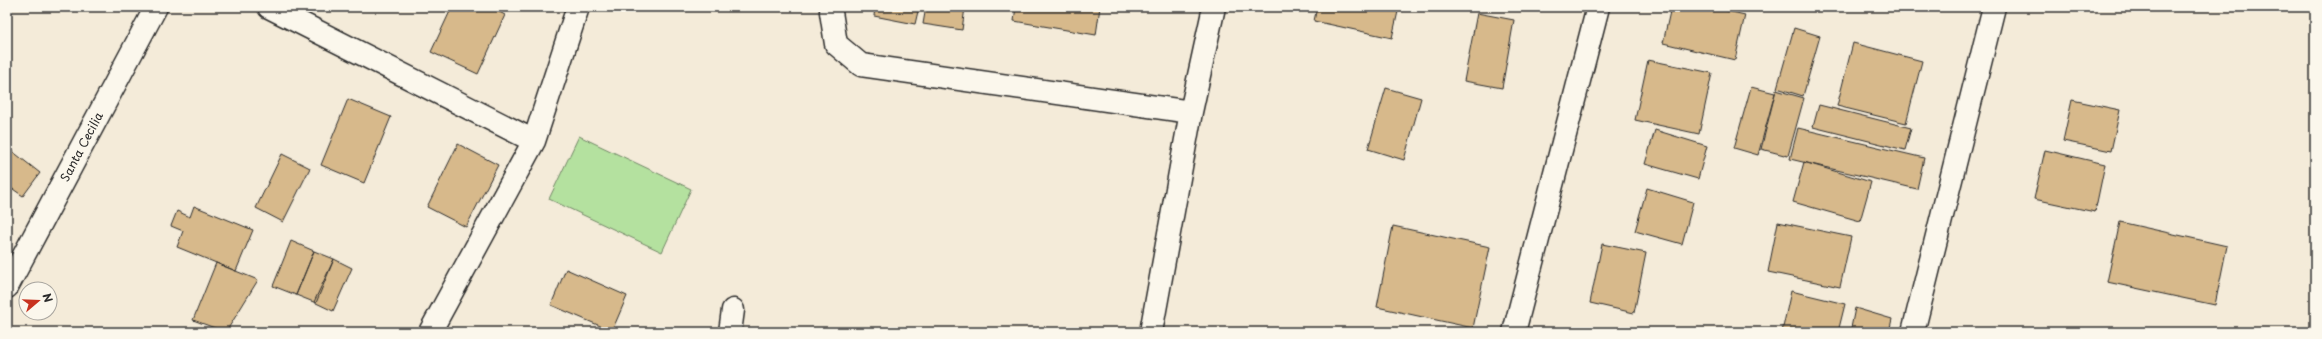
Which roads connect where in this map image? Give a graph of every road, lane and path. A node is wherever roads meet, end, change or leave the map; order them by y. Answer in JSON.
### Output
{"nodes":[{"id":1,"x":156,"y":7,"type":"edge"},
{"id":2,"x":269,"y":7,"type":"edge"},
{"id":3,"x":578,"y":7,"type":"edge"},
{"id":4,"x":832,"y":7,"type":"edge"},
{"id":5,"x":1214,"y":7,"type":"edge"},
{"id":6,"x":1598,"y":7,"type":"edge"},
{"id":7,"x":1994,"y":7,"type":"edge"},
{"id":8,"x":1191,"y":112,"type":"junction"},
{"id":9,"x":534,"y":141,"type":"junction"},
{"id":10,"x":7,"y":287,"type":"edge"},
{"id":11,"x":733,"y":310,"type":"dead end"},
{"id":12,"x":430,"y":332,"type":"edge"},
{"id":13,"x":730,"y":332,"type":"edge"},
{"id":14,"x":1151,"y":332,"type":"edge"},
{"id":15,"x":1514,"y":332,"type":"edge"},
{"id":16,"x":1913,"y":332,"type":"edge"}],
"edges":[{"from":1,"to":10,"type":"street","name":"Santa Cecilia"},
{"from":2,"to":9,"type":"street"},
{"from":3,"to":9,"type":"street"},
{"from":4,"to":8,"type":"street"},
{"from":5,"to":8,"type":"street"},
{"from":6,"to":15,"type":"street"},
{"from":7,"to":16,"type":"street"},
{"from":8,"to":14,"type":"street"},
{"from":9,"to":12,"type":"street"},
{"from":11,"to":13,"type":"street"}]}
